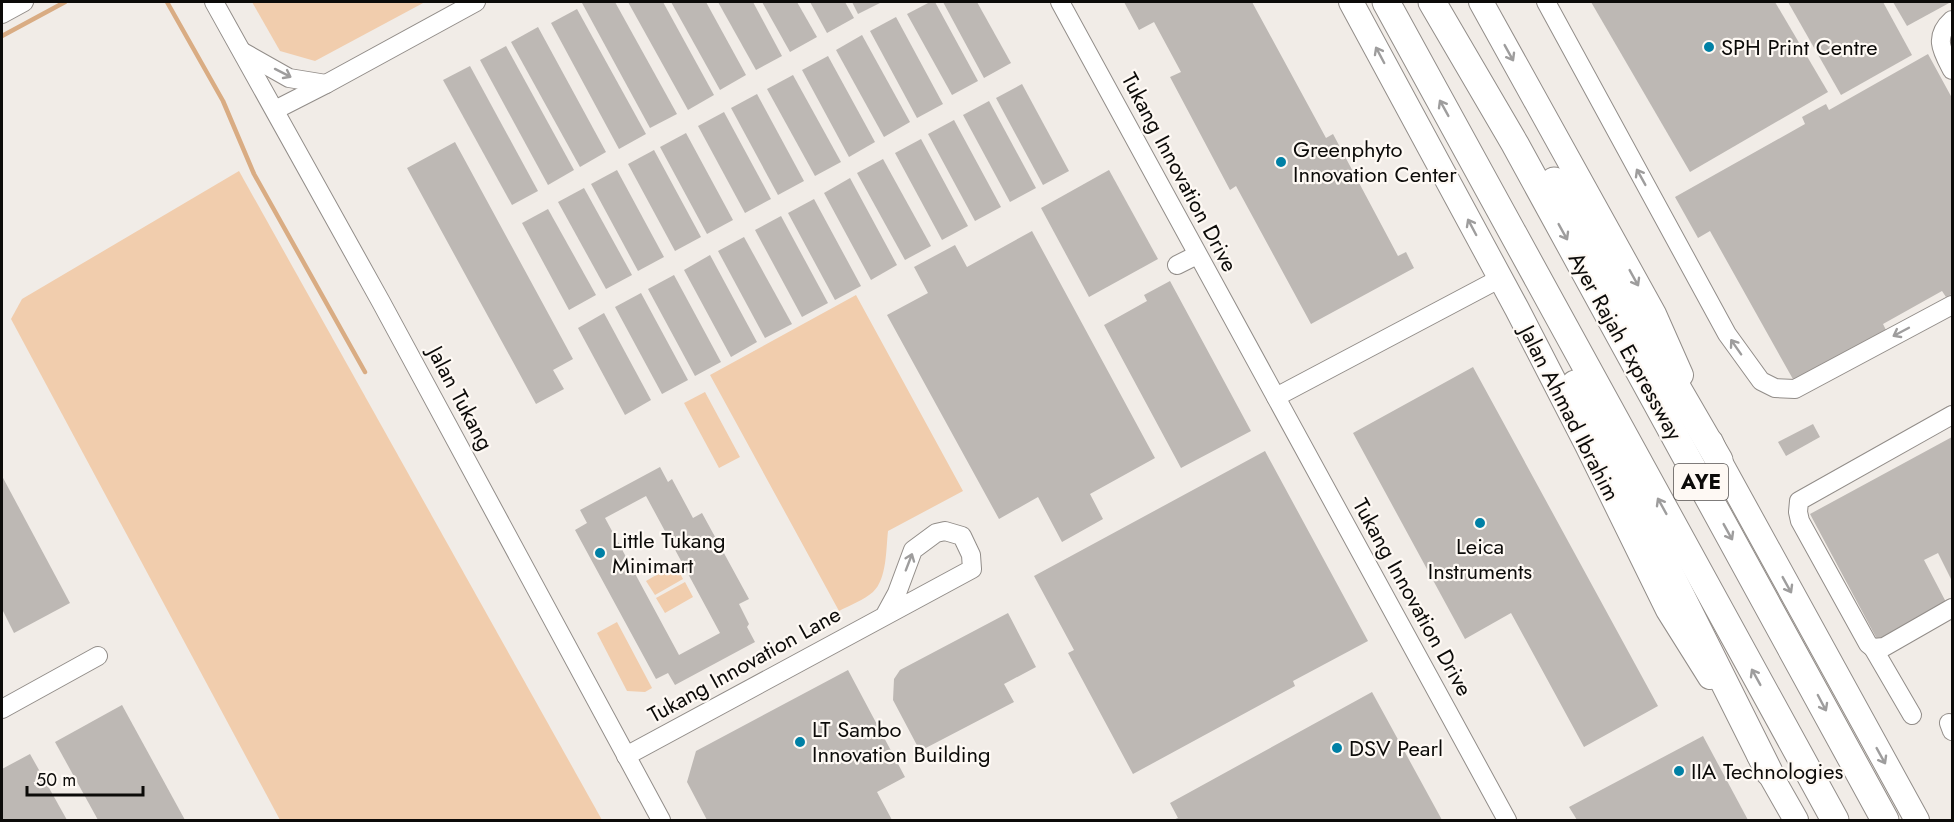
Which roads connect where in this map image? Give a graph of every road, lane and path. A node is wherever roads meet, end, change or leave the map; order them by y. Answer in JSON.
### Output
{"nodes":[{"id":1,"x":24,"y":2,"type":"edge"},
{"id":2,"x":214,"y":2,"type":"edge"},
{"id":3,"x":476,"y":2,"type":"edge"},
{"id":4,"x":1060,"y":2,"type":"edge"},
{"id":5,"x":1351,"y":2,"type":"edge"},
{"id":6,"x":1386,"y":2,"type":"edge"},
{"id":7,"x":1431,"y":2,"type":"edge"},
{"id":8,"x":1481,"y":2,"type":"edge"},
{"id":9,"x":1546,"y":2,"type":"edge"},
{"id":10,"x":2,"y":14,"type":"edge"},
{"id":11,"x":1953,"y":20,"type":"edge"},
{"id":12,"x":243,"y":52,"type":"junction"},
{"id":13,"x":1953,"y":70,"type":"edge"},
{"id":14,"x":326,"y":84,"type":"junction"},
{"id":15,"x":275,"y":110,"type":"junction"},
{"id":16,"x":1515,"y":144,"type":"junction"},
{"id":17,"x":1492,"y":197,"type":"junction"},
{"id":18,"x":1197,"y":255,"type":"junction"},
{"id":19,"x":1177,"y":265,"type":"dead end"},
{"id":20,"x":1499,"y":279,"type":"junction"},
{"id":21,"x":1953,"y":305,"type":"edge"},
{"id":22,"x":1276,"y":398,"type":"junction"},
{"id":23,"x":1953,"y":415,"type":"edge"},
{"id":24,"x":1719,"y":460,"type":"junction"},
{"id":25,"x":1953,"y":608,"type":"edge"},
{"id":26,"x":885,"y":615,"type":"junction"},
{"id":27,"x":1873,"y":648,"type":"junction"},
{"id":28,"x":98,"y":656,"type":"dead end"},
{"id":29,"x":2,"y":709,"type":"edge"},
{"id":30,"x":1912,"y":715,"type":"dead end"},
{"id":31,"x":626,"y":756,"type":"junction"},
{"id":32,"x":1769,"y":772,"type":"junction"},
{"id":33,"x":661,"y":820,"type":"edge"},
{"id":34,"x":1507,"y":820,"type":"edge"},
{"id":35,"x":1796,"y":820,"type":"edge"},
{"id":36,"x":1835,"y":820,"type":"edge"},
{"id":37,"x":1885,"y":820,"type":"edge"},
{"id":38,"x":1917,"y":820,"type":"edge"}],
"edges":[{"from":1,"to":10,"type":"street"},
{"from":2,"to":12,"type":"street","name":"Jalan Tukang"},
{"from":3,"to":14,"type":"street"},
{"from":4,"to":18,"type":"street","name":"Tukang Innovation Drive"},
{"from":20,"to":5,"type":"main road","name":"Jalan Ahmad Ibrahim","one_way":true},
{"from":17,"to":6,"type":"highway","name":"Ayer Rajah Expressway","number":"AYE","one_way":true},
{"from":7,"to":16,"type":"highway","name":"Ayer Rajah Expressway","number":"AYE"},
{"from":8,"to":24,"type":"main road","one_way":true},
{"from":21,"to":9,"type":"street","one_way":true},
{"from":11,"to":13,"type":"street"},
{"from":12,"to":14,"type":"street","one_way":true},
{"from":12,"to":15,"type":"street","name":"Jalan Tukang"},
{"from":14,"to":15,"type":"street"},
{"from":15,"to":31,"type":"street","name":"Jalan Tukang"},
{"from":16,"to":24,"type":"highway"},
{"from":16,"to":37,"type":"highway","name":"Ayer Rajah Expressway","number":"AYE","one_way":true},
{"from":17,"to":32,"type":"highway"},
{"from":36,"to":17,"type":"highway","name":"Ayer Rajah Expressway","number":"AYE","one_way":true},
{"from":18,"to":19,"type":"street"},
{"from":18,"to":22,"type":"street","name":"Tukang Innovation Drive"},
{"from":20,"to":22,"type":"street"},
{"from":20,"to":32,"type":"main road","name":"Jalan Ahmad Ibrahim"},
{"from":22,"to":34,"type":"street","name":"Tukang Innovation Drive"},
{"from":23,"to":27,"type":"street"},
{"from":24,"to":38,"type":"main road","one_way":true},
{"from":25,"to":27,"type":"street"},
{"from":26,"to":26,"type":"street","name":"Tukang Innovation Lane","one_way":true},
{"from":26,"to":31,"type":"street","name":"Tukang Innovation Lane"},
{"from":27,"to":30,"type":"street"},
{"from":28,"to":29,"type":"street"},
{"from":31,"to":33,"type":"street","name":"Jalan Tukang"},
{"from":32,"to":35,"type":"main road","name":"Jalan Ahmad Ibrahim"}]}
